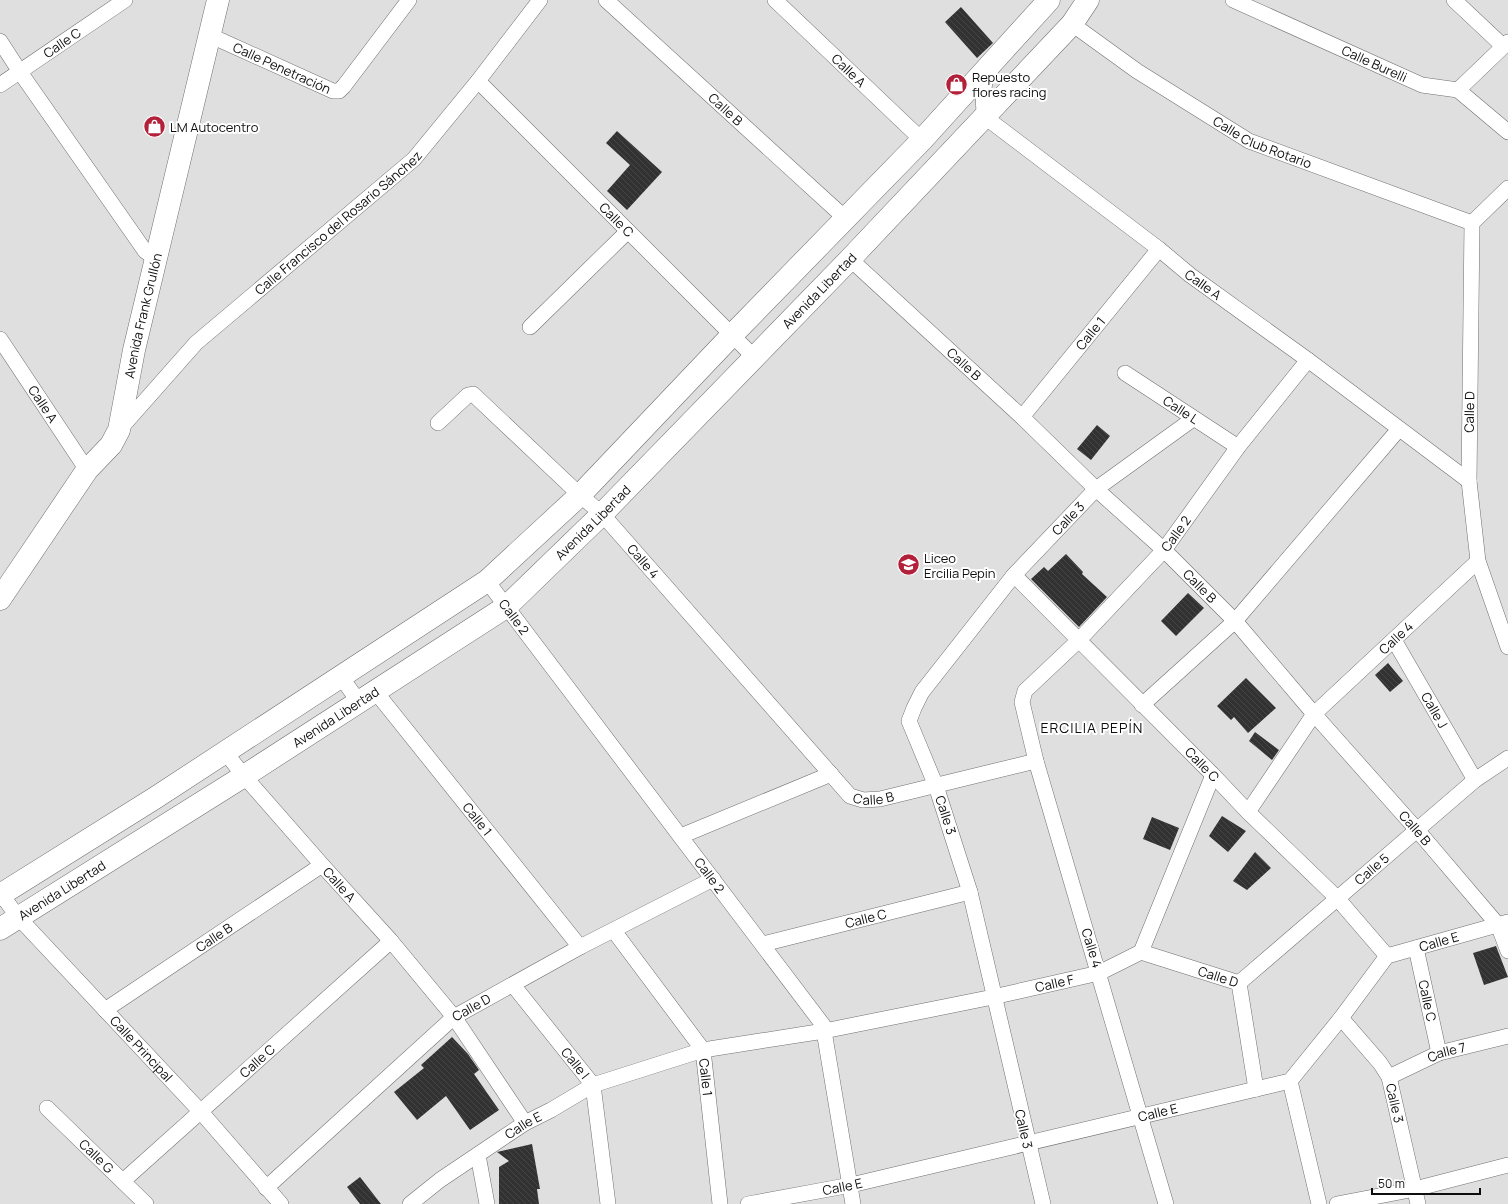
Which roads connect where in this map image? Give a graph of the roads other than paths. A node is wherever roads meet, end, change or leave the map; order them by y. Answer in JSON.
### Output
{"nodes":[{"id":1,"x":124,"y":0,"type":"edge"},
{"id":2,"x":218,"y":0,"type":"edge"},
{"id":3,"x":409,"y":0,"type":"edge"},
{"id":4,"x":540,"y":0,"type":"edge"},
{"id":5,"x":606,"y":0,"type":"edge"},
{"id":6,"x":775,"y":0,"type":"edge"},
{"id":7,"x":1049,"y":0,"type":"edge"},
{"id":8,"x":1088,"y":0,"type":"edge"},
{"id":9,"x":1233,"y":0,"type":"edge"},
{"id":10,"x":1454,"y":0,"type":"edge"},
{"id":11,"x":1072,"y":24,"type":"junction"},
{"id":12,"x":209,"y":35,"type":"junction"},
{"id":13,"x":0,"y":41,"type":"edge"},
{"id":14,"x":1506,"y":44,"type":"edge"},
{"id":15,"x":992,"y":63,"type":"junction"},
{"id":16,"x":20,"y":72,"type":"junction"},
{"id":17,"x":478,"y":82,"type":"junction"},
{"id":18,"x":0,"y":85,"type":"edge"},
{"id":19,"x":1458,"y":90,"type":"junction"},
{"id":20,"x":985,"y":117,"type":"junction"},
{"id":21,"x":1508,"y":132,"type":"edge"},
{"id":22,"x":922,"y":140,"type":"junction"},
{"id":23,"x":1508,"y":188,"type":"edge"},
{"id":24,"x":846,"y":218,"type":"junction"},
{"id":25,"x":1472,"y":223,"type":"junction"},
{"id":26,"x":628,"y":230,"type":"junction"},
{"id":27,"x":1159,"y":249,"type":"junction"},
{"id":28,"x":156,"y":259,"type":"junction"},
{"id":29,"x":850,"y":259,"type":"junction"},
{"id":30,"x":530,"y":327,"type":"dead end"},
{"id":31,"x":733,"y":334,"type":"junction"},
{"id":32,"x":0,"y":339,"type":"edge"},
{"id":33,"x":754,"y":357,"type":"junction"},
{"id":34,"x":1308,"y":360,"type":"junction"},
{"id":35,"x":1125,"y":373,"type":"dead end"},
{"id":36,"x":1022,"y":417,"type":"junction"},
{"id":37,"x":1193,"y":418,"type":"junction"},
{"id":38,"x":438,"y":422,"type":"dead end"},
{"id":39,"x":1399,"y":429,"type":"junction"},
{"id":40,"x":119,"y":430,"type":"junction"},
{"id":41,"x":1238,"y":447,"type":"junction"},
{"id":42,"x":87,"y":470,"type":"junction"},
{"id":43,"x":1469,"y":480,"type":"junction"},
{"id":44,"x":1096,"y":489,"type":"junction"},
{"id":45,"x":580,"y":495,"type":"junction"},
{"id":46,"x":602,"y":514,"type":"junction"},
{"id":47,"x":1164,"y":550,"type":"junction"},
{"id":48,"x":1478,"y":562,"type":"junction"},
{"id":49,"x":1014,"y":575,"type":"junction"},
{"id":50,"x":487,"y":581,"type":"junction"},
{"id":51,"x":0,"y":599,"type":"edge"},
{"id":52,"x":506,"y":607,"type":"junction"},
{"id":53,"x":1236,"y":621,"type":"junction"},
{"id":54,"x":1079,"y":640,"type":"junction"},
{"id":55,"x":1394,"y":640,"type":"junction"},
{"id":56,"x":1508,"y":646,"type":"edge"},
{"id":57,"x":341,"y":676,"type":"junction"},
{"id":58,"x":1025,"y":691,"type":"joint"},
{"id":59,"x":367,"y":697,"type":"junction"},
{"id":60,"x":1142,"y":705,"type":"junction"},
{"id":61,"x":1314,"y":714,"type":"junction"},
{"id":62,"x":226,"y":752,"type":"junction"},
{"id":63,"x":1508,"y":758,"type":"edge"},
{"id":64,"x":1036,"y":761,"type":"junction"},
{"id":65,"x":831,"y":774,"type":"junction"},
{"id":66,"x":1213,"y":775,"type":"junction"},
{"id":67,"x":244,"y":776,"type":"junction"},
{"id":68,"x":1475,"y":780,"type":"junction"},
{"id":69,"x":936,"y":786,"type":"junction"},
{"id":70,"x":1248,"y":812,"type":"junction"},
{"id":71,"x":1418,"y":830,"type":"junction"},
{"id":72,"x":681,"y":836,"type":"junction"},
{"id":73,"x":322,"y":865,"type":"junction"},
{"id":74,"x":713,"y":879,"type":"junction"},
{"id":75,"x":970,"y":892,"type":"junction"},
{"id":76,"x":0,"y":895,"type":"edge"},
{"id":77,"x":1337,"y":898,"type":"junction"},
{"id":78,"x":18,"y":917,"type":"junction"},
{"id":79,"x":1503,"y":924,"type":"edge"},
{"id":80,"x":0,"y":929,"type":"edge"},
{"id":81,"x":614,"y":931,"type":"junction"},
{"id":82,"x":391,"y":940,"type":"junction"},
{"id":83,"x":762,"y":944,"type":"junction"},
{"id":84,"x":580,"y":947,"type":"junction"},
{"id":85,"x":1416,"y":948,"type":"junction"},
{"id":86,"x":1508,"y":951,"type":"edge"},
{"id":87,"x":1141,"y":952,"type":"junction"},
{"id":88,"x":1387,"y":956,"type":"junction"},
{"id":89,"x":1099,"y":973,"type":"junction"},
{"id":90,"x":1239,"y":983,"type":"junction"},
{"id":91,"x":513,"y":985,"type":"junction"},
{"id":92,"x":994,"y":997,"type":"junction"},
{"id":93,"x":105,"y":1010,"type":"junction"},
{"id":94,"x":454,"y":1017,"type":"junction"},
{"id":95,"x":1341,"y":1018,"type":"junction"},
{"id":96,"x":824,"y":1031,"type":"junction"},
{"id":97,"x":1508,"y":1036,"type":"edge"},
{"id":98,"x":703,"y":1050,"type":"junction"},
{"id":99,"x":1439,"y":1053,"type":"junction"},
{"id":100,"x":1388,"y":1077,"type":"junction"},
{"id":101,"x":1290,"y":1081,"type":"junction"},
{"id":102,"x":593,"y":1085,"type":"junction"},
{"id":103,"x":1256,"y":1089,"type":"junction"},
{"id":104,"x":47,"y":1108,"type":"dead end"},
{"id":105,"x":201,"y":1112,"type":"junction"},
{"id":106,"x":1141,"y":1116,"type":"junction"},
{"id":107,"x":525,"y":1123,"type":"junction"},
{"id":108,"x":1028,"y":1143,"type":"junction"},
{"id":109,"x":478,"y":1154,"type":"junction"},
{"id":110,"x":1508,"y":1165,"type":"edge"},
{"id":111,"x":123,"y":1181,"type":"junction"},
{"id":112,"x":851,"y":1185,"type":"junction"},
{"id":113,"x":266,"y":1188,"type":"junction"},
{"id":114,"x":1415,"y":1189,"type":"junction"},
{"id":115,"x":146,"y":1204,"type":"edge"},
{"id":116,"x":281,"y":1204,"type":"edge"},
{"id":117,"x":410,"y":1204,"type":"edge"},
{"id":118,"x":487,"y":1204,"type":"edge"},
{"id":119,"x":608,"y":1204,"type":"edge"},
{"id":120,"x":720,"y":1204,"type":"edge"},
{"id":121,"x":748,"y":1204,"type":"edge"},
{"id":122,"x":854,"y":1204,"type":"edge"},
{"id":123,"x":1042,"y":1204,"type":"edge"},
{"id":124,"x":1166,"y":1204,"type":"edge"},
{"id":125,"x":1319,"y":1204,"type":"edge"},
{"id":126,"x":1337,"y":1204,"type":"edge"},
{"id":127,"x":1418,"y":1204,"type":"edge"}],
"edges":[{"from":1,"to":16,"type":"street","name":"Calle C"},
{"from":2,"to":12,"type":"main road","name":"Avenida Frank Grullón"},
{"from":3,"to":12,"type":"street","name":"Calle Penetración"},
{"from":4,"to":17,"type":"street","name":"Calle Francisco del Rosario Sánchez"},
{"from":5,"to":24,"type":"street","name":"Calle B"},
{"from":6,"to":22,"type":"street","name":"Calle A"},
{"from":7,"to":15,"type":"main road"},
{"from":8,"to":11,"type":"main road","name":"Avenida Libertad"},
{"from":9,"to":19,"type":"street","name":"Calle Burelli"},
{"from":10,"to":14,"type":"street"},
{"from":11,"to":20,"type":"main road","name":"Avenida Libertad"},
{"from":11,"to":25,"type":"street","name":"Calle Club Rotario"},
{"from":12,"to":28,"type":"main road","name":"Avenida Frank Grullón"},
{"from":13,"to":16,"type":"street"},
{"from":14,"to":19,"type":"street"},
{"from":15,"to":20,"type":"street"},
{"from":15,"to":22,"type":"main road"},
{"from":16,"to":18,"type":"street","name":"Calle C"},
{"from":16,"to":28,"type":"street"},
{"from":17,"to":26,"type":"street","name":"Calle C"},
{"from":17,"to":40,"type":"street","name":"Calle Francisco del Rosario Sánchez"},
{"from":19,"to":21,"type":"street"},
{"from":20,"to":27,"type":"street","name":"Calle A"},
{"from":20,"to":29,"type":"main road","name":"Avenida Libertad"},
{"from":22,"to":24,"type":"main road"},
{"from":23,"to":25,"type":"street"},
{"from":24,"to":31,"type":"main road"},
{"from":25,"to":43,"type":"street","name":"Calle D"},
{"from":26,"to":30,"type":"street"},
{"from":26,"to":31,"type":"street","name":"Calle C"},
{"from":27,"to":34,"type":"street","name":"Calle A"},
{"from":27,"to":36,"type":"street","name":"Calle 1"},
{"from":28,"to":40,"type":"main road","name":"Avenida Frank Grullón"},
{"from":29,"to":33,"type":"main road","name":"Avenida Libertad"},
{"from":29,"to":36,"type":"street","name":"Calle B"},
{"from":31,"to":33,"type":"street","name":"Calle C"},
{"from":31,"to":45,"type":"main road"},
{"from":32,"to":42,"type":"street","name":"Calle A"},
{"from":33,"to":46,"type":"main road","name":"Avenida Libertad"},
{"from":34,"to":39,"type":"street","name":"Calle A"},
{"from":34,"to":41,"type":"street","name":"Calle 2"},
{"from":35,"to":37,"type":"street","name":"Calle L"},
{"from":36,"to":44,"type":"street","name":"Calle B"},
{"from":37,"to":41,"type":"street","name":"Calle L"},
{"from":37,"to":44,"type":"street","name":"Calle 3"},
{"from":38,"to":45,"type":"street","name":"Calle 4"},
{"from":39,"to":43,"type":"street","name":"Calle A"},
{"from":39,"to":53,"type":"street"},
{"from":40,"to":42,"type":"main road","name":"Avenida Frank Grullón"},
{"from":41,"to":47,"type":"street","name":"Calle 2"},
{"from":42,"to":51,"type":"main road","name":"Avenida Frank Grullón"},
{"from":43,"to":48,"type":"street","name":"Calle D"},
{"from":44,"to":47,"type":"street","name":"Calle B"},
{"from":44,"to":49,"type":"street","name":"Calle 3"},
{"from":45,"to":46,"type":"street","name":"Calle 4"},
{"from":45,"to":50,"type":"main road"},
{"from":46,"to":52,"type":"main road","name":"Avenida Libertad"},
{"from":46,"to":65,"type":"street","name":"Calle 4"},
{"from":47,"to":53,"type":"street","name":"Calle B"},
{"from":47,"to":54,"type":"street","name":"Calle 2"},
{"from":48,"to":55,"type":"street","name":"Calle 4"},
{"from":48,"to":56,"type":"street","name":"Calle D"},
{"from":49,"to":54,"type":"street","name":"Calle C"},
{"from":49,"to":69,"type":"street","name":"Calle 3"},
{"from":50,"to":52,"type":"street","name":"Calle 2"},
{"from":50,"to":57,"type":"main road"},
{"from":52,"to":59,"type":"main road","name":"Avenida Libertad"},
{"from":52,"to":72,"type":"street","name":"Calle 2"},
{"from":53,"to":60,"type":"street"},
{"from":53,"to":61,"type":"street","name":"Calle B"},
{"from":54,"to":58,"type":"street","name":"Calle 2"},
{"from":54,"to":60,"type":"street","name":"Calle C"},
{"from":55,"to":61,"type":"street","name":"Calle 4"},
{"from":55,"to":68,"type":"street","name":"Calle J"},
{"from":57,"to":59,"type":"street","name":"Calle 1"},
{"from":57,"to":62,"type":"main road"},
{"from":58,"to":64,"type":"street","name":"Calle 4"},
{"from":59,"to":67,"type":"main road","name":"Avenida Libertad"},
{"from":59,"to":84,"type":"street","name":"Calle 1"},
{"from":60,"to":66,"type":"street","name":"Calle C"},
{"from":61,"to":70,"type":"street","name":"Calle 4"},
{"from":61,"to":71,"type":"street","name":"Calle B"},
{"from":62,"to":67,"type":"street","name":"Calle A"},
{"from":62,"to":76,"type":"main road"},
{"from":63,"to":68,"type":"street","name":"Calle 5"},
{"from":64,"to":69,"type":"street","name":"Calle B"},
{"from":64,"to":89,"type":"street","name":"Calle 4"},
{"from":65,"to":69,"type":"street","name":"Calle B"},
{"from":65,"to":72,"type":"street"},
{"from":66,"to":70,"type":"street","name":"Calle C"},
{"from":66,"to":87,"type":"street"},
{"from":67,"to":73,"type":"street","name":"Calle A"},
{"from":67,"to":78,"type":"main road","name":"Avenida Libertad"},
{"from":68,"to":71,"type":"street","name":"Calle 5"},
{"from":69,"to":75,"type":"street","name":"Calle 3"},
{"from":70,"to":77,"type":"street","name":"Calle C"},
{"from":71,"to":77,"type":"street","name":"Calle 5"},
{"from":71,"to":79,"type":"street","name":"Calle B"},
{"from":72,"to":74,"type":"street","name":"Calle 2"},
{"from":73,"to":82,"type":"street","name":"Calle A"},
{"from":73,"to":93,"type":"street","name":"Calle B"},
{"from":74,"to":81,"type":"street","name":"Calle D"},
{"from":74,"to":83,"type":"street","name":"Calle 2"},
{"from":75,"to":83,"type":"street","name":"Calle C"},
{"from":75,"to":92,"type":"street","name":"Calle 3"},
{"from":76,"to":78,"type":"street","name":"Calle Principal"},
{"from":77,"to":88,"type":"street","name":"Calle C"},
{"from":77,"to":90,"type":"street","name":"Calle 5"},
{"from":78,"to":80,"type":"main road","name":"Avenida Libertad"},
{"from":78,"to":93,"type":"street","name":"Calle Principal"},
{"from":79,"to":85,"type":"street","name":"Calle E"},
{"from":79,"to":86,"type":"street","name":"Calle B"},
{"from":81,"to":84,"type":"street","name":"Calle D"},
{"from":81,"to":98,"type":"street","name":"Calle 1"},
{"from":82,"to":94,"type":"street","name":"Calle A"},
{"from":82,"to":105,"type":"street","name":"Calle C"},
{"from":83,"to":96,"type":"street","name":"Calle 2"},
{"from":84,"to":91,"type":"street","name":"Calle D"},
{"from":85,"to":88,"type":"street","name":"Calle E"},
{"from":85,"to":99,"type":"street","name":"Calle C"},
{"from":87,"to":89,"type":"street","name":"Calle F"},
{"from":87,"to":90,"type":"street","name":"Calle D"},
{"from":88,"to":95,"type":"street"},
{"from":89,"to":92,"type":"street","name":"Calle F"},
{"from":89,"to":106,"type":"street","name":"Calle 4"},
{"from":90,"to":103,"type":"street","name":"Calle D"},
{"from":91,"to":94,"type":"street","name":"Calle D"},
{"from":91,"to":102,"type":"street","name":"Calle I"},
{"from":92,"to":96,"type":"street","name":"Calle F"},
{"from":92,"to":108,"type":"street","name":"Calle 3"},
{"from":93,"to":105,"type":"street","name":"Calle Principal"},
{"from":94,"to":107,"type":"street","name":"Calle A"},
{"from":94,"to":113,"type":"street","name":"Calle D"},
{"from":95,"to":100,"type":"street","name":"Calle 3"},
{"from":95,"to":101,"type":"street"},
{"from":96,"to":98,"type":"street","name":"Calle E"},
{"from":96,"to":112,"type":"street","name":"Calle 2"},
{"from":97,"to":99,"type":"street","name":"Calle 7"},
{"from":98,"to":102,"type":"street","name":"Calle E"},
{"from":98,"to":120,"type":"street","name":"Calle 1"},
{"from":99,"to":100,"type":"street","name":"Calle 7"},
{"from":100,"to":114,"type":"street","name":"Calle 3"},
{"from":101,"to":103,"type":"street","name":"Calle E"},
{"from":101,"to":125,"type":"street"},
{"from":102,"to":107,"type":"street","name":"Calle E"},
{"from":102,"to":119,"type":"street","name":"Calle I"},
{"from":103,"to":106,"type":"street","name":"Calle E"},
{"from":104,"to":111,"type":"street","name":"Calle G"},
{"from":105,"to":111,"type":"street","name":"Calle C"},
{"from":105,"to":113,"type":"street","name":"Calle Principal"},
{"from":106,"to":108,"type":"street","name":"Calle E"},
{"from":106,"to":124,"type":"street","name":"Calle 4"},
{"from":107,"to":109,"type":"street","name":"Calle E"},
{"from":108,"to":112,"type":"street","name":"Calle E"},
{"from":108,"to":123,"type":"street","name":"Calle 3"},
{"from":109,"to":117,"type":"street","name":"Calle E"},
{"from":109,"to":118,"type":"street"},
{"from":110,"to":114,"type":"street"},
{"from":111,"to":115,"type":"street","name":"Calle G"},
{"from":112,"to":121,"type":"street","name":"Calle E"},
{"from":112,"to":122,"type":"street","name":"Calle 2"},
{"from":113,"to":116,"type":"street","name":"Calle Principal"},
{"from":114,"to":126,"type":"street"},
{"from":114,"to":127,"type":"street","name":"Calle 3"}]}
